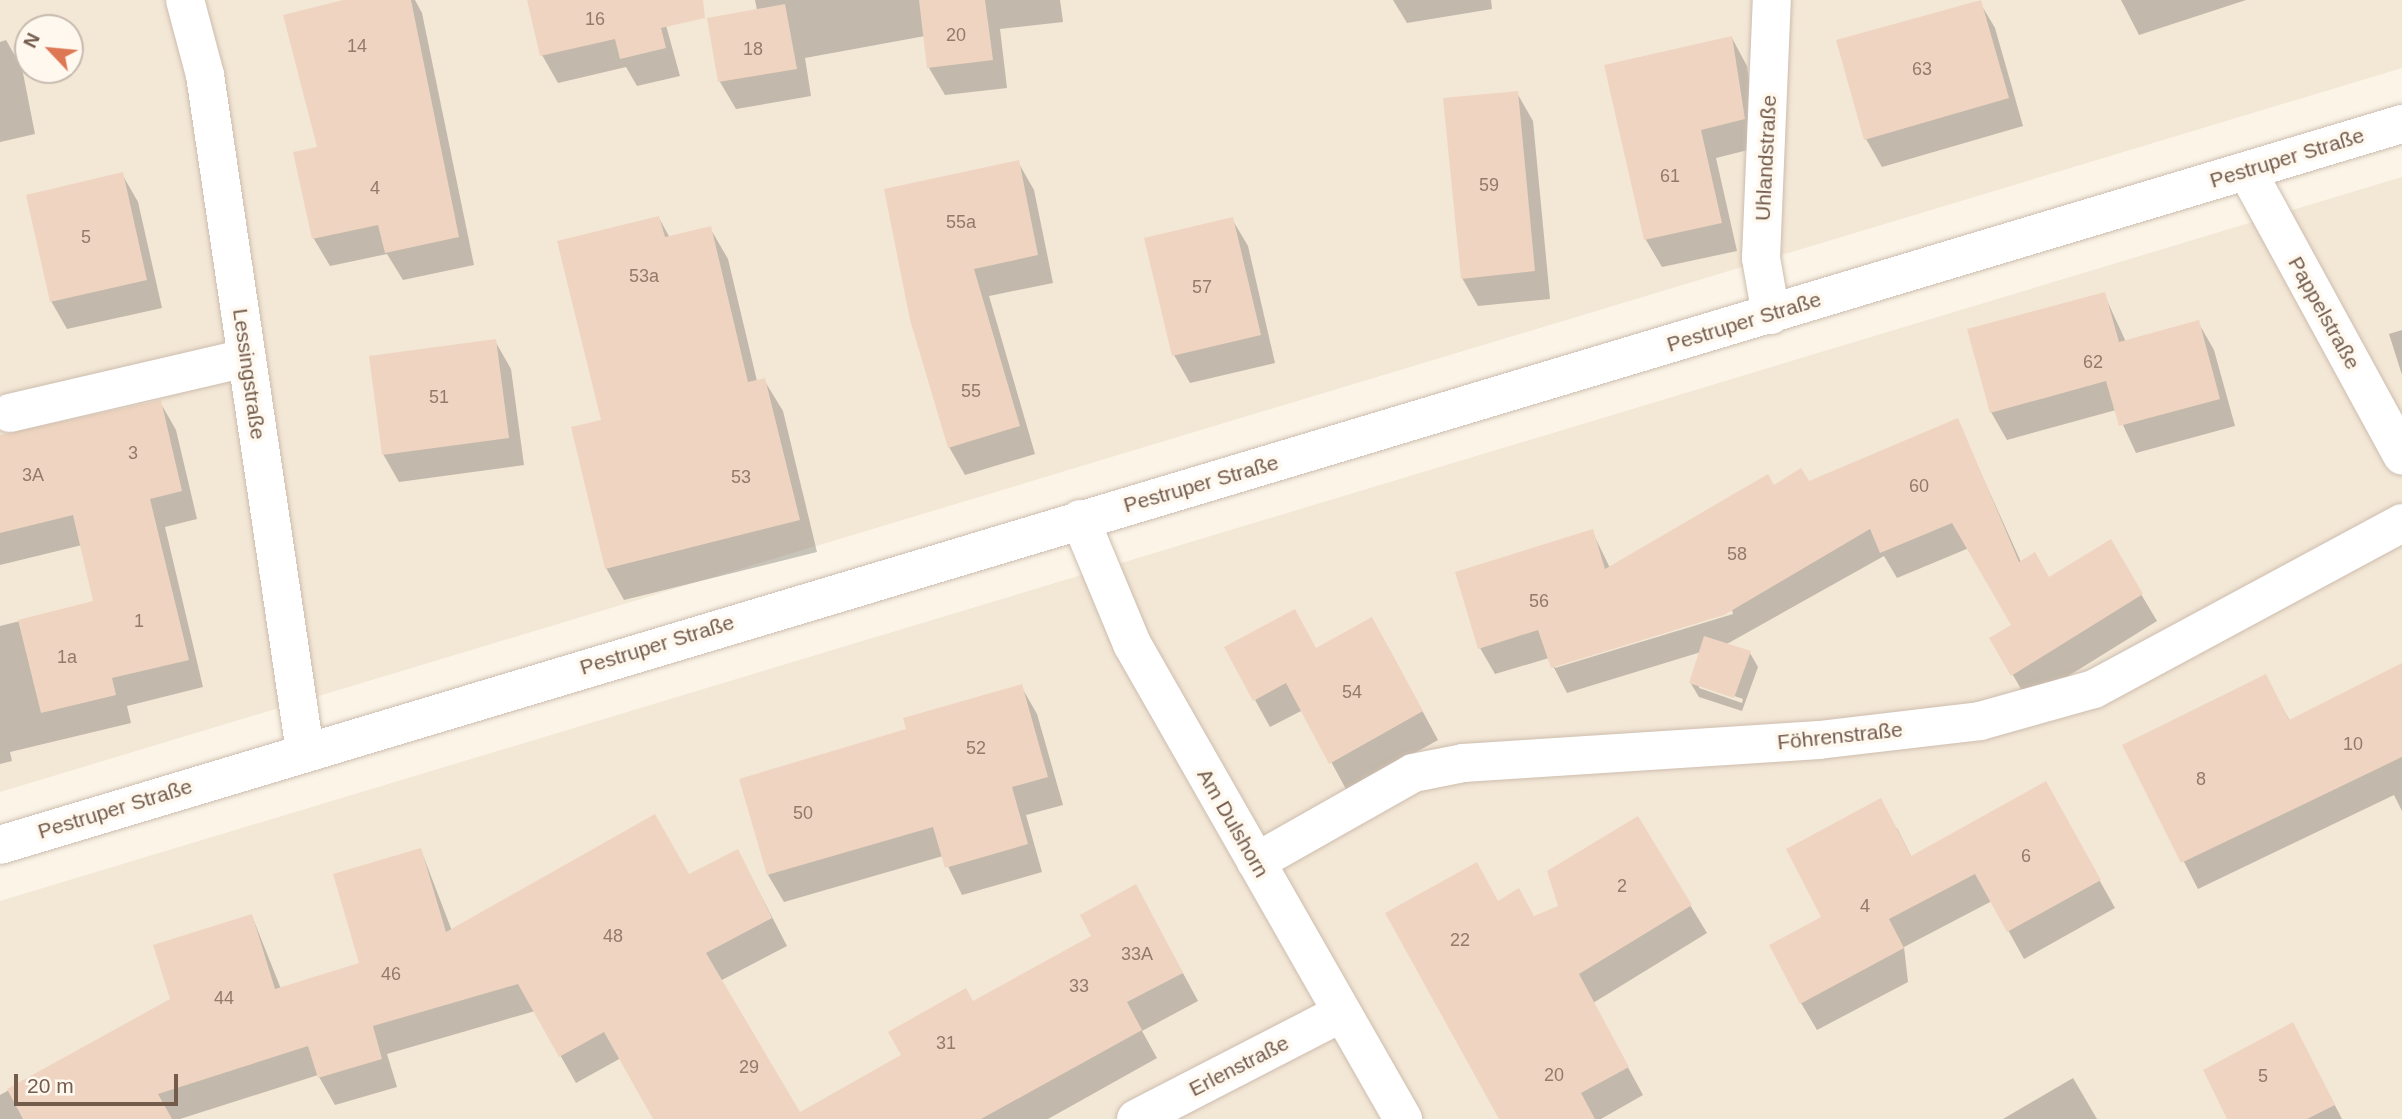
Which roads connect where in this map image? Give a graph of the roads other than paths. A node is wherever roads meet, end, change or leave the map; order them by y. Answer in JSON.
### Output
{"nodes":[{"id":1,"x":185,"y":0,"type":"edge"},
{"id":2,"x":1772,"y":0,"type":"edge"},
{"id":3,"x":2402,"y":124,"type":"edge"},
{"id":4,"x":2247,"y":171,"type":"junction"},
{"id":5,"x":1771,"y":315,"type":"junction"},
{"id":6,"x":246,"y":358,"type":"junction"},
{"id":7,"x":10,"y":414,"type":"dead end"},
{"id":8,"x":2402,"y":455,"type":"edge"},
{"id":9,"x":1080,"y":519,"type":"junction"},
{"id":10,"x":2402,"y":523,"type":"edge"},
{"id":11,"x":305,"y":751,"type":"junction"},
{"id":12,"x":0,"y":845,"type":"edge"},
{"id":13,"x":1256,"y":863,"type":"junction"},
{"id":14,"x":1341,"y":1013,"type":"junction"},
{"id":15,"x":1136,"y":1119,"type":"edge"},
{"id":16,"x":1403,"y":1119,"type":"edge"}],
"edges":[{"from":1,"to":6,"type":"street","name":"Lessingstraße"},
{"from":2,"to":5,"type":"street","name":"Uhlandstraße"},
{"from":3,"to":4,"type":"street","name":"Pestruper Straße"},
{"from":4,"to":5,"type":"street","name":"Pestruper Straße"},
{"from":4,"to":8,"type":"street","name":"Pappelstraße"},
{"from":5,"to":9,"type":"street","name":"Pestruper Straße"},
{"from":6,"to":7,"type":"street"},
{"from":6,"to":11,"type":"street","name":"Lessingstraße"},
{"from":9,"to":11,"type":"street","name":"Pestruper Straße"},
{"from":9,"to":13,"type":"street","name":"Am Dulshorn"},
{"from":10,"to":13,"type":"street","name":"Föhrenstraße"},
{"from":11,"to":12,"type":"street","name":"Pestruper Straße"},
{"from":13,"to":14,"type":"street","name":"Am Dulshorn"},
{"from":14,"to":15,"type":"street","name":"Erlenstraße"},
{"from":14,"to":16,"type":"street","name":"Am Dulshorn"}]}
